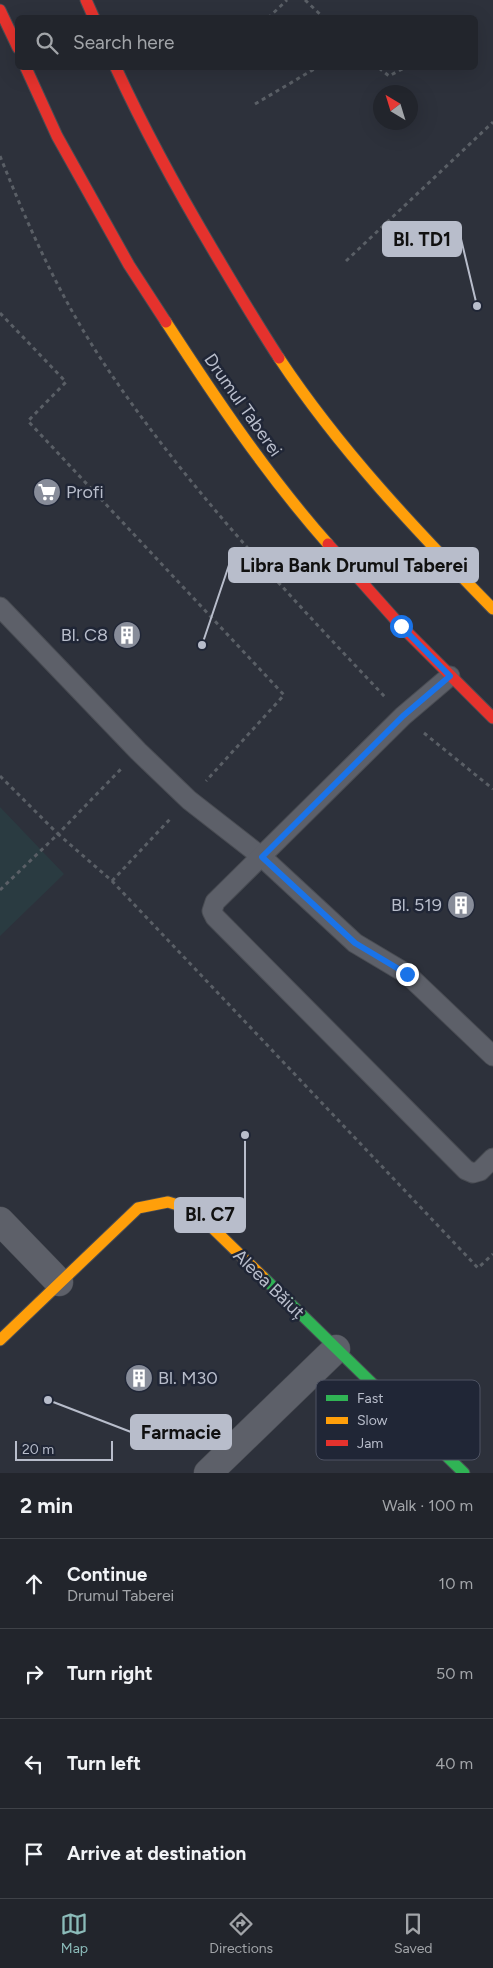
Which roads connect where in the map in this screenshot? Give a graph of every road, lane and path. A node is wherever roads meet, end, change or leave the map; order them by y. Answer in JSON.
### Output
{"nodes":[{"id":1,"x":86,"y":0,"type":"edge"},
{"id":2,"x":287,"y":0,"type":"edge"},
{"id":3,"x":305,"y":0,"type":"edge"},
{"id":4,"x":0,"y":10,"type":"edge"},
{"id":5,"x":93,"y":15,"type":"edge"},
{"id":6,"x":271,"y":15,"type":"edge"},
{"id":7,"x":321,"y":15,"type":"edge"},
{"id":8,"x":15,"y":42,"type":"edge"},
{"id":9,"x":27,"y":70,"type":"edge"},
{"id":10,"x":117,"y":70,"type":"edge"},
{"id":11,"x":313,"y":70,"type":"edge"},
{"id":12,"x":382,"y":70,"type":"edge"},
{"id":13,"x":400,"y":70,"type":"edge"},
{"id":14,"x":255,"y":104,"type":"dead end"},
{"id":15,"x":493,"y":122,"type":"edge"},
{"id":16,"x":0,"y":156,"type":"edge"},
{"id":17,"x":346,"y":261,"type":"dead end"},
{"id":18,"x":0,"y":313,"type":"edge"},
{"id":19,"x":0,"y":607,"type":"edge"},
{"id":20,"x":493,"y":609,"type":"edge"},
{"id":21,"x":450,"y":676,"type":"junction"},
{"id":22,"x":403,"y":716,"type":"junction"},
{"id":23,"x":493,"y":718,"type":"edge"},
{"id":24,"x":138,"y":751,"type":"junction"},
{"id":25,"x":0,"y":776,"type":"edge"},
{"id":26,"x":493,"y":789,"type":"edge"},
{"id":27,"x":189,"y":800,"type":"junction"},
{"id":28,"x":58,"y":834,"type":"junction"},
{"id":29,"x":262,"y":857,"type":"junction"},
{"id":30,"x":112,"y":881,"type":"junction"},
{"id":31,"x":0,"y":890,"type":"edge"},
{"id":32,"x":493,"y":1056,"type":"edge"},
{"id":33,"x":493,"y":1158,"type":"edge"},
{"id":34,"x":0,"y":1221,"type":"edge"},
{"id":35,"x":493,"y":1254,"type":"edge"},
{"id":36,"x":59,"y":1282,"type":"junction"},
{"id":37,"x":0,"y":1340,"type":"edge"},
{"id":38,"x":336,"y":1349,"type":"junction"},
{"id":39,"x":368,"y":1380,"type":"edge"},
{"id":40,"x":451,"y":1460,"type":"edge"},
{"id":41,"x":208,"y":1473,"type":"edge"},
{"id":42,"x":464,"y":1473,"type":"edge"}],
"edges":[{"from":1,"to":5,"type":"main road"},
{"from":2,"to":6,"type":"path"},
{"from":3,"to":7,"type":"path"},
{"from":4,"to":8,"type":"main road"},
{"from":9,"to":21,"type":"main road","name":"Drumul Taberei"},
{"from":10,"to":20,"type":"main road"},
{"from":11,"to":14,"type":"path"},
{"from":12,"to":13,"type":"path"},
{"from":15,"to":17,"type":"path"},
{"from":16,"to":22,"type":"path"},
{"from":18,"to":27,"type":"path"},
{"from":19,"to":24,"type":"lane"},
{"from":21,"to":22,"type":"lane"},
{"from":21,"to":23,"type":"main road","name":"Drumul Taberei"},
{"from":22,"to":26,"type":"path"},
{"from":22,"to":29,"type":"lane"},
{"from":24,"to":27,"type":"lane"},
{"from":24,"to":28,"type":"path"},
{"from":25,"to":28,"type":"path"},
{"from":27,"to":29,"type":"lane"},
{"from":27,"to":30,"type":"path"},
{"from":28,"to":30,"type":"path"},
{"from":28,"to":31,"type":"path"},
{"from":29,"to":32,"type":"lane"},
{"from":29,"to":33,"type":"lane"},
{"from":30,"to":35,"type":"path"},
{"from":34,"to":36,"type":"street"},
{"from":36,"to":37,"type":"main road","name":"Aleea Băiuț"},
{"from":36,"to":38,"type":"main road","name":"Aleea Băiuț"},
{"from":38,"to":39,"type":"main road","name":"Aleea Băiuț"},
{"from":38,"to":41,"type":"street"},
{"from":40,"to":42,"type":"main road","name":"Aleea Băiuț"}]}
